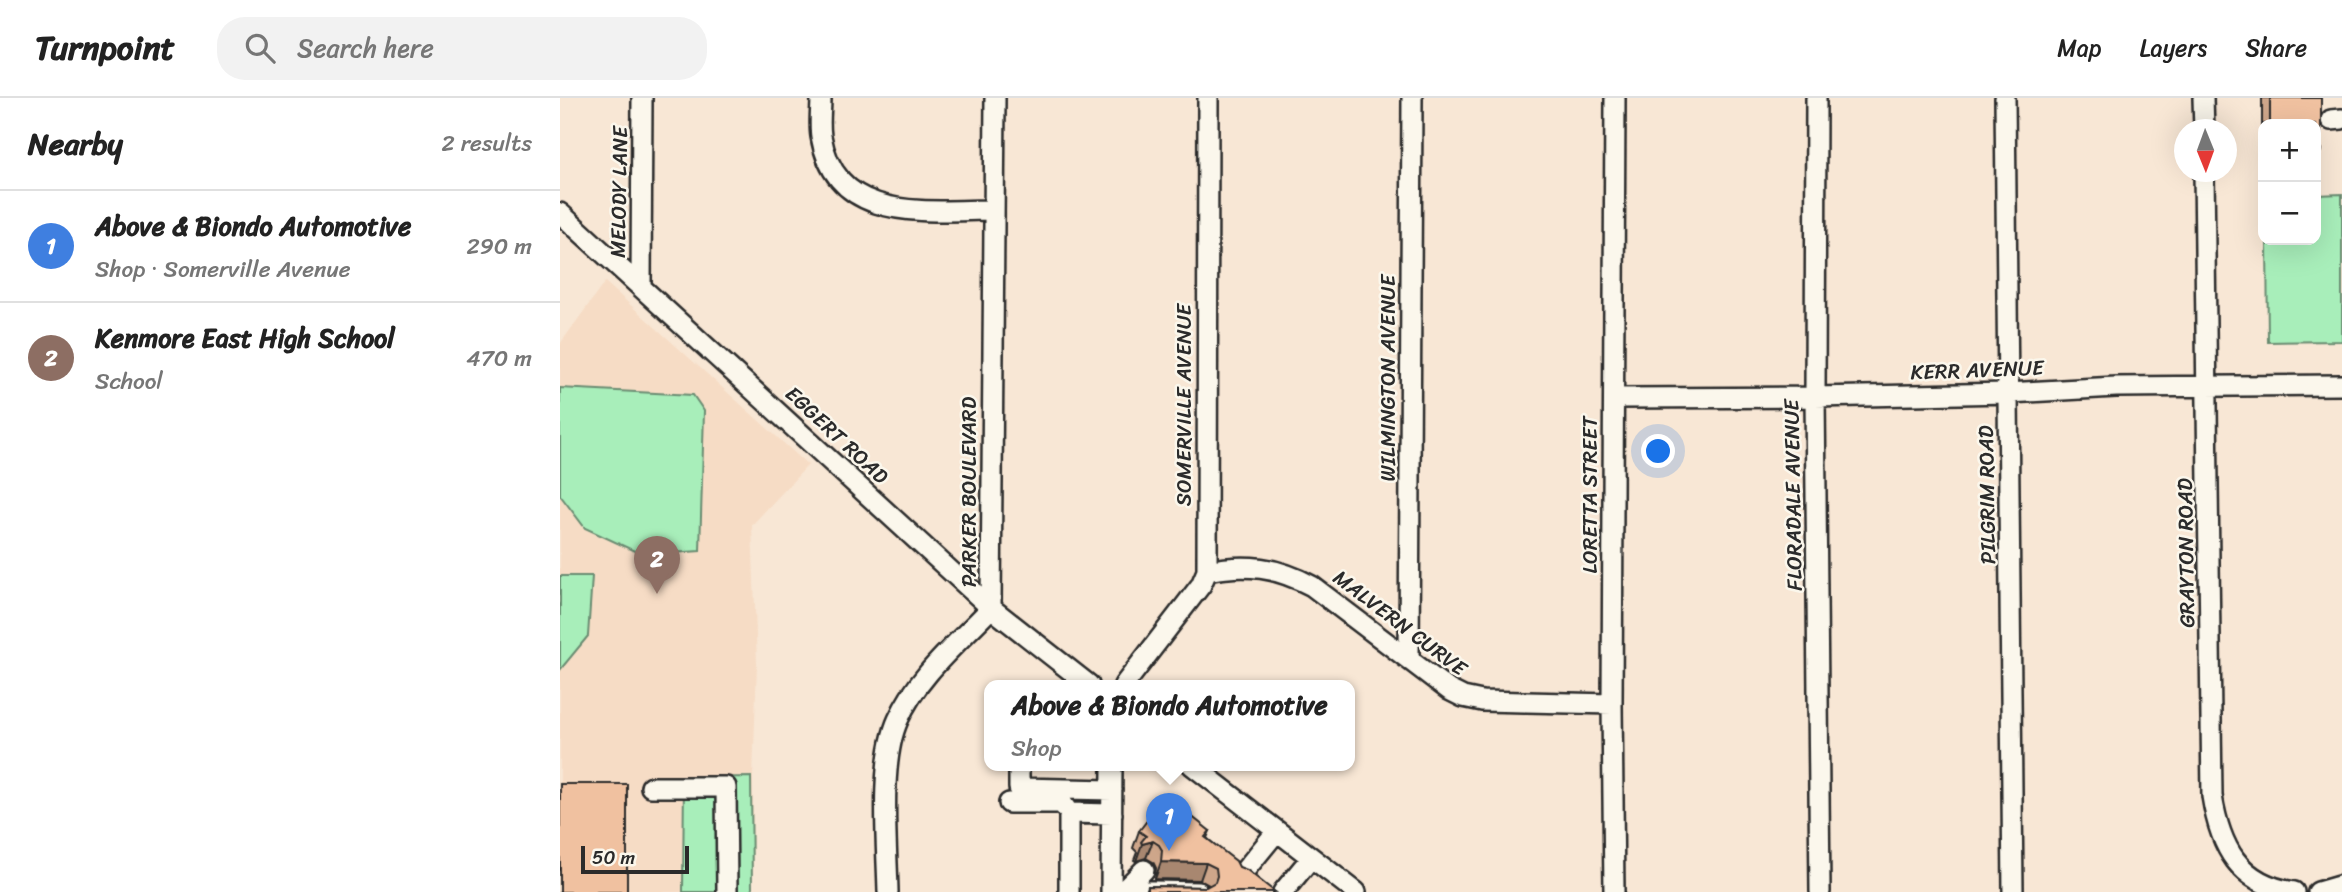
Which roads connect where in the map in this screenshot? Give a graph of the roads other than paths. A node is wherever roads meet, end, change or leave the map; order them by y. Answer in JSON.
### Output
{"nodes":[{"id":1,"x":642,"y":98,"type":"edge"},
{"id":2,"x":821,"y":98,"type":"edge"},
{"id":3,"x":995,"y":98,"type":"edge"},
{"id":4,"x":1208,"y":98,"type":"edge"},
{"id":5,"x":1412,"y":98,"type":"edge"},
{"id":6,"x":1615,"y":98,"type":"edge"},
{"id":7,"x":1816,"y":98,"type":"edge"},
{"id":8,"x":2005,"y":98,"type":"edge"},
{"id":9,"x":2203,"y":98,"type":"edge"},
{"id":10,"x":2204,"y":119,"type":"edge"},
{"id":11,"x":2204,"y":182,"type":"edge"},
{"id":12,"x":994,"y":210,"type":"junction"},
{"id":13,"x":560,"y":213,"type":"edge"},
{"id":14,"x":641,"y":286,"type":"junction"},
{"id":15,"x":2342,"y":385,"type":"edge"},
{"id":16,"x":2207,"y":387,"type":"junction"},
{"id":17,"x":2008,"y":393,"type":"junction"},
{"id":18,"x":1815,"y":397,"type":"junction"},
{"id":19,"x":1614,"y":398,"type":"junction"},
{"id":20,"x":1207,"y":571,"type":"junction"},
{"id":21,"x":991,"y":608,"type":"junction"},
{"id":22,"x":1409,"y":659,"type":"junction"},
{"id":23,"x":1083,"y":680,"type":"edge"},
{"id":24,"x":1128,"y":680,"type":"edge"},
{"id":25,"x":1612,"y":704,"type":"junction"},
{"id":26,"x":1019,"y":771,"type":"edge"},
{"id":27,"x":1112,"y":771,"type":"edge"},
{"id":28,"x":1200,"y":771,"type":"edge"},
{"id":29,"x":651,"y":787,"type":"dead end"},
{"id":30,"x":1112,"y":790,"type":"junction"},
{"id":31,"x":1009,"y":803,"type":"dead end"},
{"id":32,"x":1069,"y":813,"type":"junction"},
{"id":33,"x":1112,"y":814,"type":"junction"},
{"id":34,"x":1277,"y":831,"type":"junction"},
{"id":35,"x":1311,"y":858,"type":"junction"},
{"id":36,"x":1144,"y":870,"type":"dead end"},
{"id":37,"x":1241,"y":876,"type":"edge"},
{"id":38,"x":2342,"y":885,"type":"edge"},
{"id":39,"x":1344,"y":888,"type":"edge"},
{"id":40,"x":1115,"y":891,"type":"edge"},
{"id":41,"x":727,"y":892,"type":"edge"},
{"id":42,"x":888,"y":892,"type":"edge"},
{"id":43,"x":1069,"y":892,"type":"edge"},
{"id":44,"x":1199,"y":892,"type":"edge"},
{"id":45,"x":1283,"y":892,"type":"edge"},
{"id":46,"x":1614,"y":892,"type":"edge"},
{"id":47,"x":1819,"y":892,"type":"edge"},
{"id":48,"x":2013,"y":892,"type":"edge"},
{"id":49,"x":2294,"y":892,"type":"edge"},
{"id":50,"x":2318,"y":892,"type":"edge"}],
"edges":[{"from":1,"to":14,"type":"street","name":"MELODY LANE"},
{"from":2,"to":12,"type":"street"},
{"from":3,"to":12,"type":"street","name":"PARKER BOULEVARD"},
{"from":4,"to":20,"type":"street","name":"SOMERVILLE AVENUE"},
{"from":5,"to":22,"type":"street","name":"WILMINGTON AVENUE"},
{"from":6,"to":19,"type":"street","name":"LORETTA STREET"},
{"from":7,"to":18,"type":"street","name":"FLORADALE AVENUE"},
{"from":8,"to":17,"type":"street","name":"PILGRIM ROAD"},
{"from":9,"to":10,"type":"street"},
{"from":11,"to":16,"type":"street","name":"GRAYTON ROAD"},
{"from":12,"to":21,"type":"street","name":"PARKER BOULEVARD"},
{"from":13,"to":14,"type":"street","name":"EGGERT ROAD"},
{"from":14,"to":21,"type":"street","name":"EGGERT ROAD"},
{"from":15,"to":16,"type":"street","name":"KERR AVENUE"},
{"from":16,"to":17,"type":"street","name":"KERR AVENUE"},
{"from":16,"to":49,"type":"street","name":"GRAYTON ROAD"},
{"from":17,"to":18,"type":"street","name":"KERR AVENUE"},
{"from":17,"to":48,"type":"street","name":"PILGRIM ROAD"},
{"from":18,"to":19,"type":"street","name":"KERR AVENUE"},
{"from":18,"to":47,"type":"street","name":"FLORADALE AVENUE"},
{"from":19,"to":25,"type":"street","name":"LORETTA STREET"},
{"from":20,"to":22,"type":"street","name":"MALVERN CURVE"},
{"from":20,"to":24,"type":"street"},
{"from":21,"to":23,"type":"street","name":"EGGERT ROAD"},
{"from":21,"to":42,"type":"street","name":"PARKER BOULEVARD"},
{"from":22,"to":25,"type":"street","name":"MALVERN CURVE"},
{"from":25,"to":46,"type":"street","name":"LORETTA STREET"},
{"from":26,"to":30,"type":"street"},
{"from":27,"to":30,"type":"street"},
{"from":28,"to":34,"type":"street"},
{"from":29,"to":41,"type":"street"},
{"from":30,"to":33,"type":"street"},
{"from":31,"to":32,"type":"street"},
{"from":32,"to":33,"type":"street"},
{"from":32,"to":43,"type":"street"},
{"from":33,"to":40,"type":"street"},
{"from":34,"to":35,"type":"street"},
{"from":34,"to":37,"type":"street"},
{"from":35,"to":39,"type":"street"},
{"from":35,"to":45,"type":"street"},
{"from":36,"to":40,"type":"street"},
{"from":38,"to":50,"type":"street"},
{"from":40,"to":44,"type":"street"}]}
